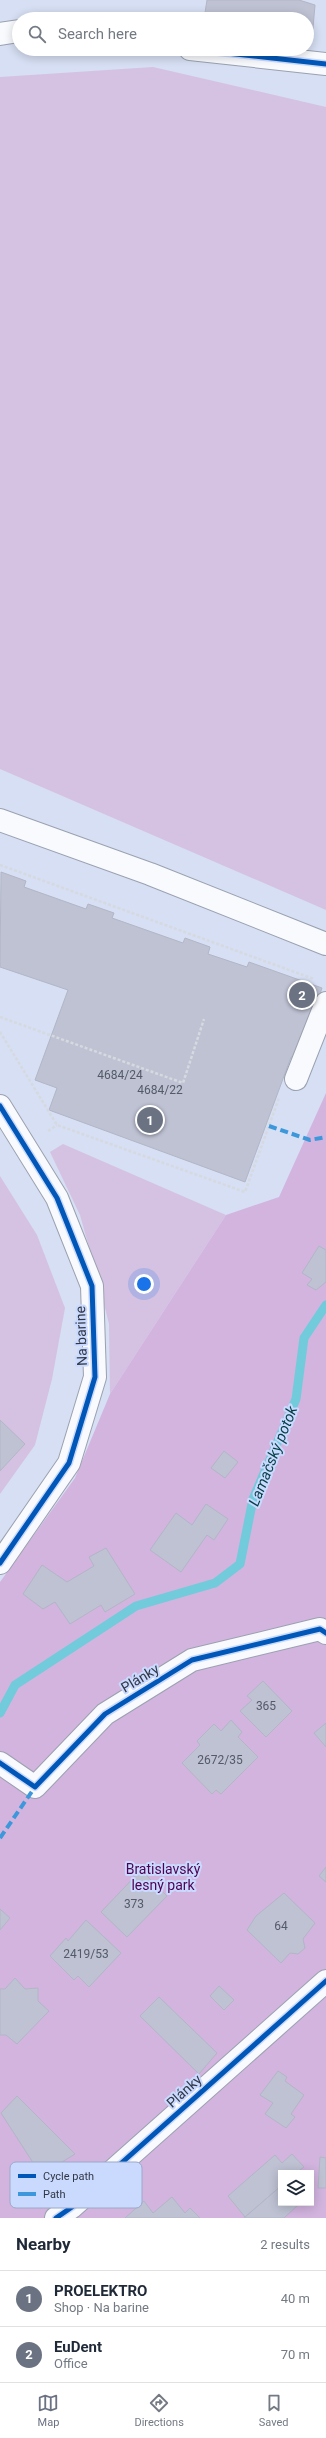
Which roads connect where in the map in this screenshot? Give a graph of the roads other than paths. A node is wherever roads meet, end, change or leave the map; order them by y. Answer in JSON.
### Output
{"nodes":[{"id":1,"x":12,"y":32,"type":"edge"},
{"id":2,"x":0,"y":34,"type":"edge"},
{"id":3,"x":253,"y":56,"type":"edge"},
{"id":4,"x":326,"y":64,"type":"edge"},
{"id":5,"x":0,"y":820,"type":"edge"},
{"id":6,"x":326,"y":944,"type":"edge"},
{"id":7,"x":326,"y":1003,"type":"edge"},
{"id":8,"x":296,"y":1079,"type":"road end"},
{"id":9,"x":0,"y":1106,"type":"edge"},
{"id":10,"x":0,"y":1563,"type":"edge"},
{"id":11,"x":326,"y":1633,"type":"edge"},
{"id":12,"x":0,"y":1763,"type":"edge"},
{"id":13,"x":326,"y":1981,"type":"edge"},
{"id":14,"x":125,"y":2162,"type":"edge"}],
"edges":[{"from":1,"to":2,"type":"street"},
{"from":3,"to":4,"type":"street"},
{"from":5,"to":6,"type":"street"},
{"from":7,"to":8,"type":"street"},
{"from":9,"to":10,"type":"street","name":"Na barine"},
{"from":11,"to":12,"type":"street","name":"Plánky"},
{"from":13,"to":14,"type":"street","name":"Plánky"}]}
